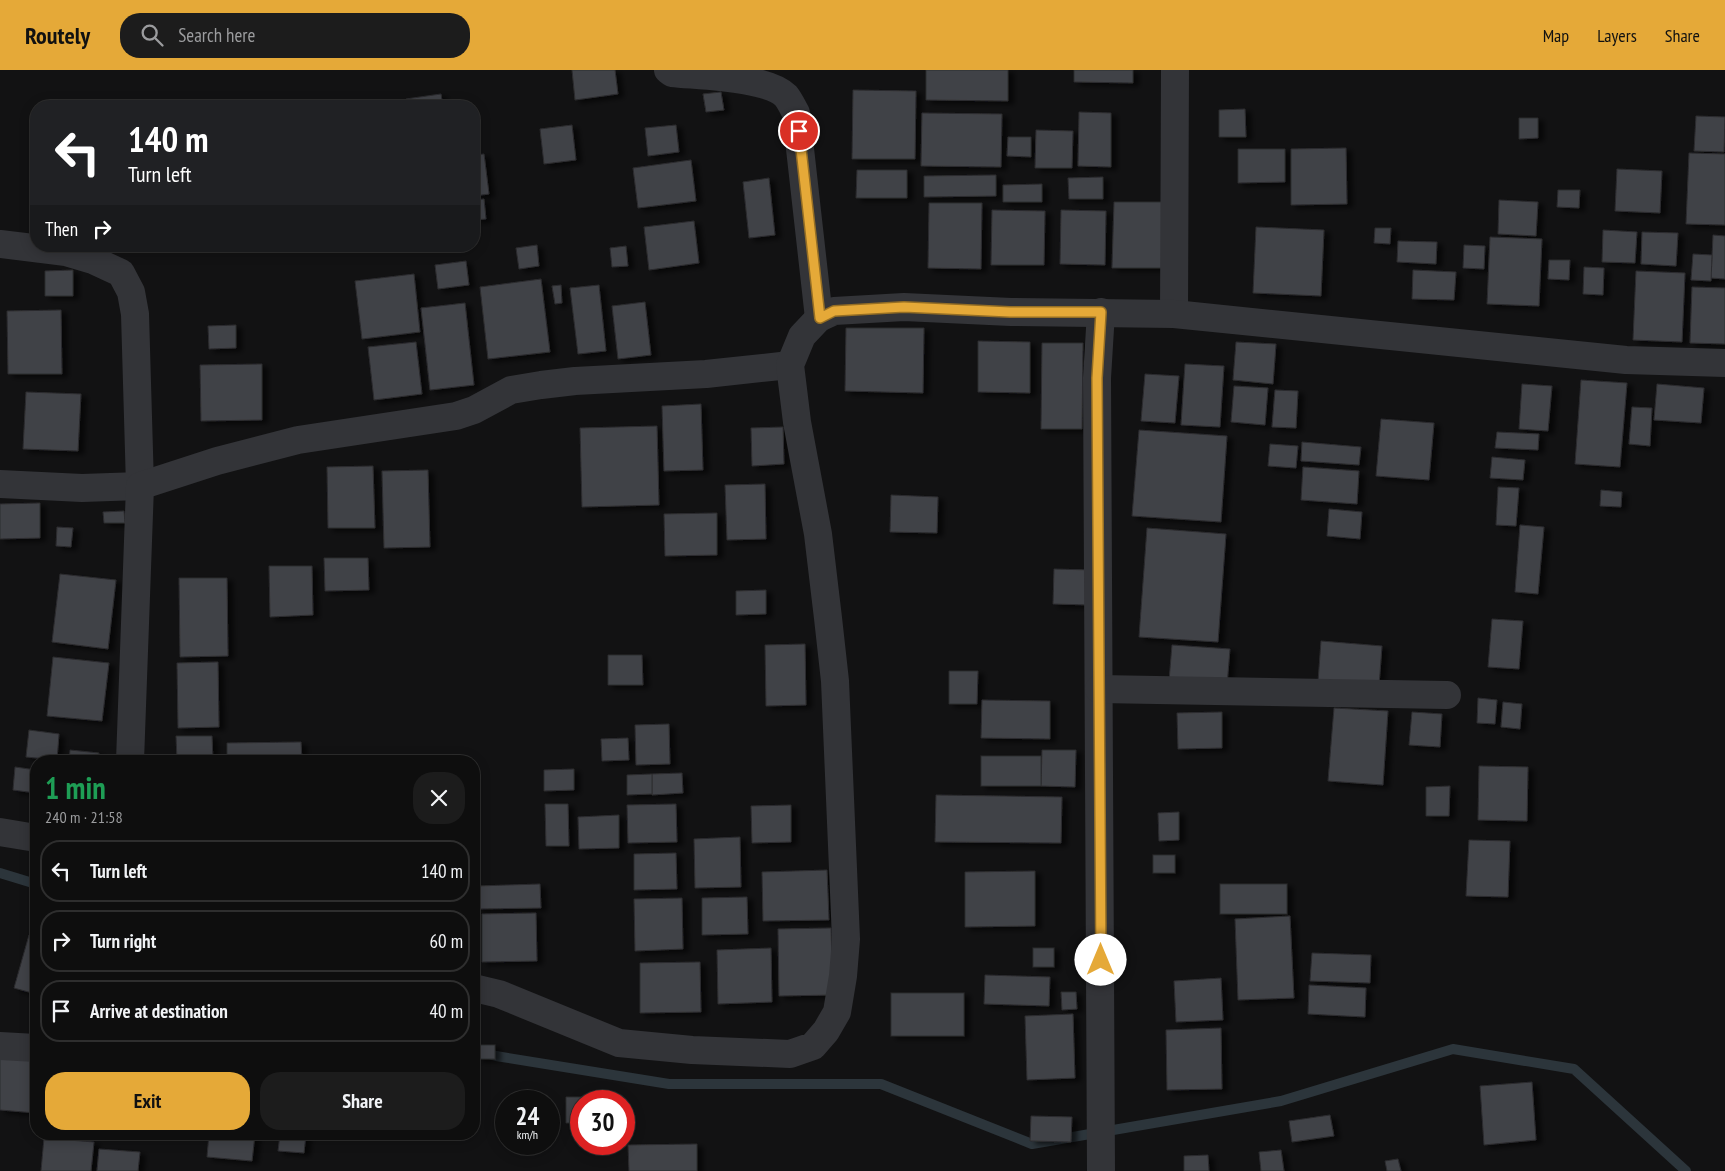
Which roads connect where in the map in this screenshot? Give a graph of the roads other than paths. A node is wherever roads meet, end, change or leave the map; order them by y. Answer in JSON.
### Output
{"nodes":[{"id":1,"x":668,"y":70,"type":"edge"},
{"id":2,"x":1175,"y":70,"type":"edge"},
{"id":3,"x":0,"y":244,"type":"edge"},
{"id":4,"x":30,"y":248,"type":"edge"},
{"id":5,"x":66,"y":252,"type":"edge"},
{"id":6,"x":1101,"y":312,"type":"junction"},
{"id":7,"x":1174,"y":314,"type":"junction"},
{"id":8,"x":820,"y":318,"type":"junction"},
{"id":9,"x":1725,"y":363,"type":"edge"},
{"id":10,"x":790,"y":365,"type":"junction"},
{"id":11,"x":0,"y":484,"type":"edge"},
{"id":12,"x":140,"y":486,"type":"junction"},
{"id":13,"x":1099,"y":689,"type":"junction"},
{"id":14,"x":1447,"y":695,"type":"dead end"},
{"id":15,"x":130,"y":755,"type":"edge"},
{"id":16,"x":0,"y":832,"type":"edge"},
{"id":17,"x":30,"y":837,"type":"edge"},
{"id":18,"x":480,"y":989,"type":"edge"},
{"id":19,"x":0,"y":1046,"type":"edge"},
{"id":20,"x":30,"y":1048,"type":"edge"},
{"id":21,"x":1101,"y":1171,"type":"edge"}],
"edges":[{"from":1,"to":8,"type":"street"},
{"from":2,"to":7,"type":"street"},
{"from":3,"to":4,"type":"street"},
{"from":5,"to":12,"type":"street"},
{"from":6,"to":7,"type":"street"},
{"from":6,"to":8,"type":"street"},
{"from":6,"to":13,"type":"street"},
{"from":7,"to":9,"type":"street"},
{"from":8,"to":10,"type":"street"},
{"from":10,"to":12,"type":"street"},
{"from":10,"to":18,"type":"street"},
{"from":11,"to":12,"type":"street"},
{"from":12,"to":15,"type":"street"},
{"from":13,"to":14,"type":"street"},
{"from":13,"to":21,"type":"street"},
{"from":16,"to":17,"type":"street"},
{"from":19,"to":20,"type":"street"}]}
